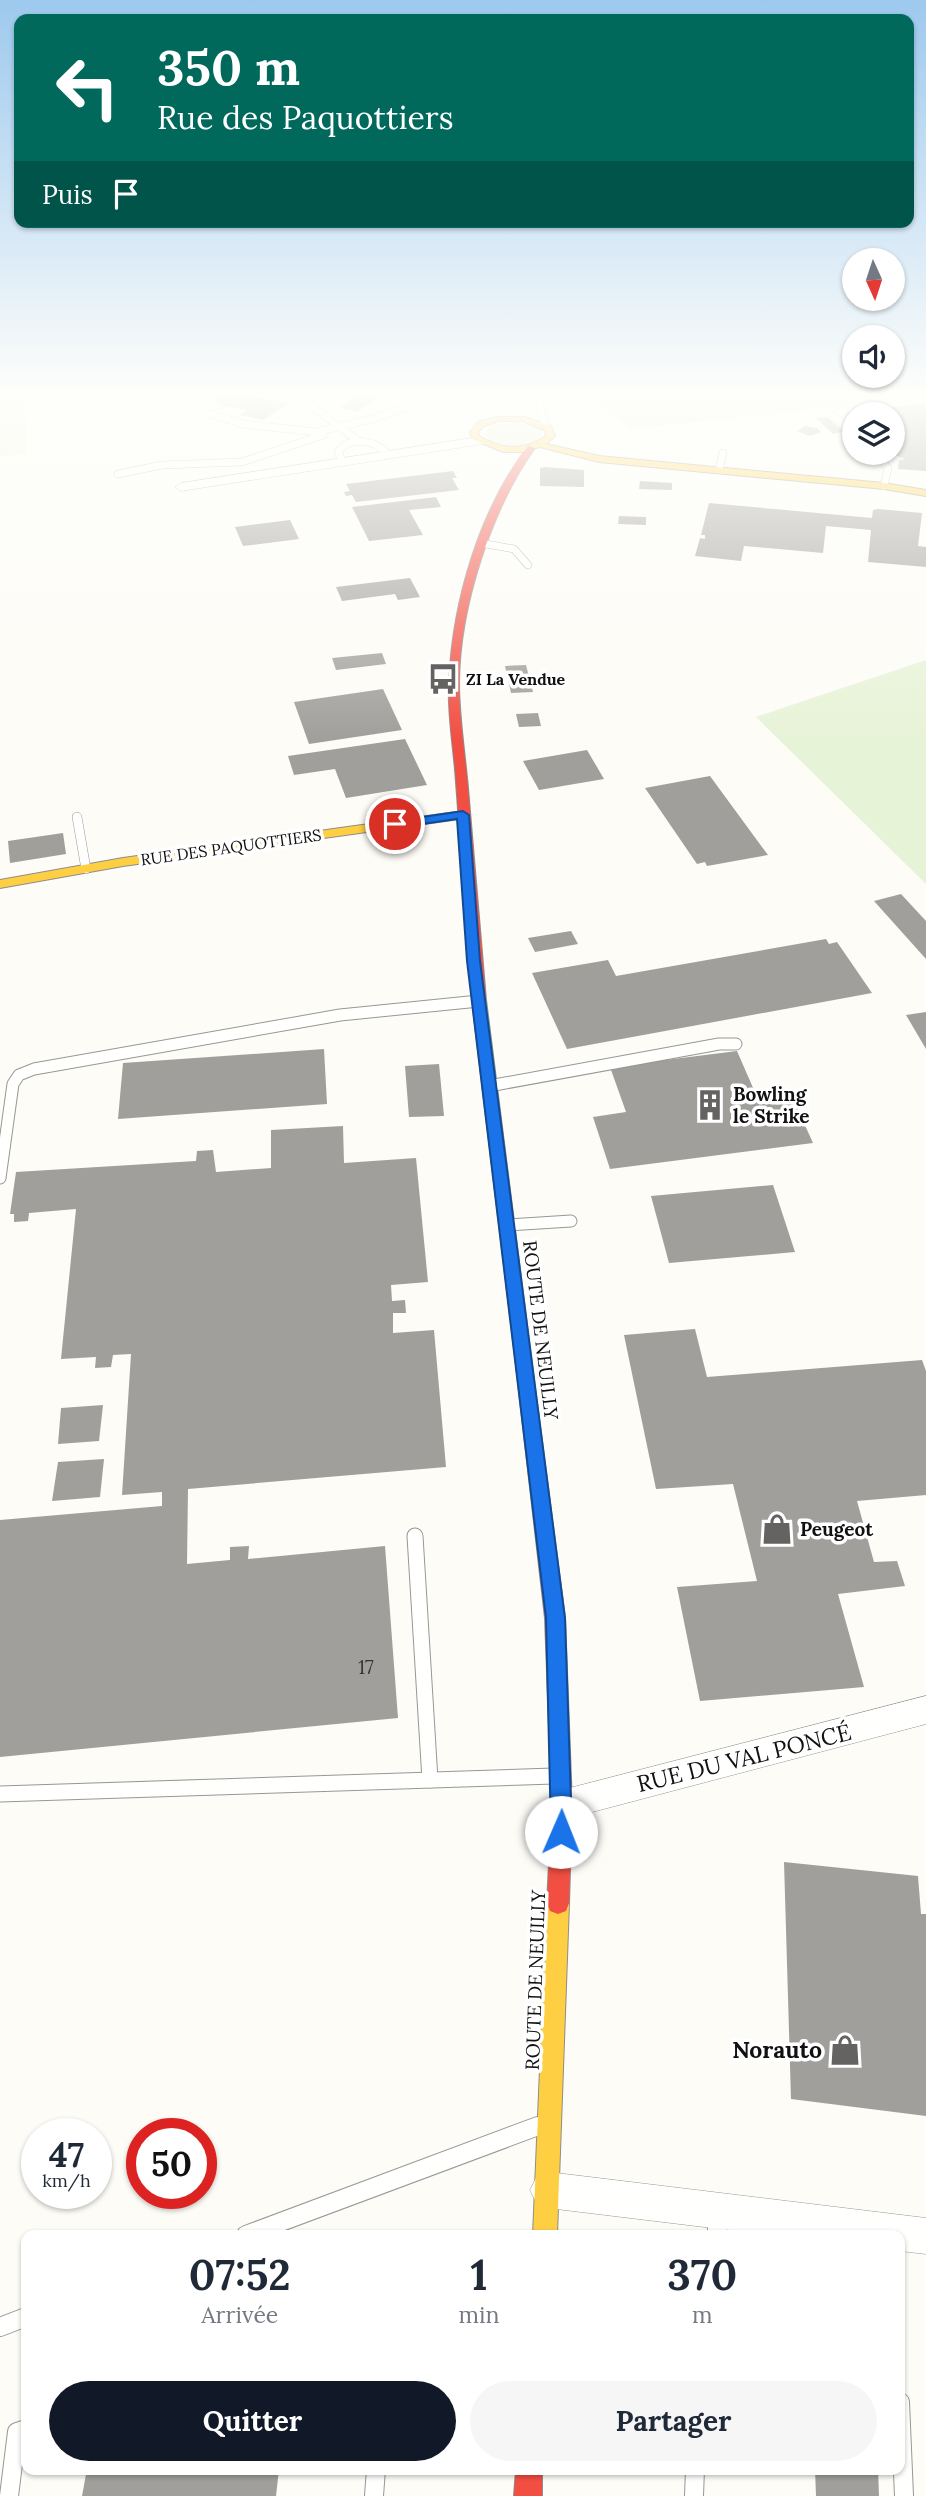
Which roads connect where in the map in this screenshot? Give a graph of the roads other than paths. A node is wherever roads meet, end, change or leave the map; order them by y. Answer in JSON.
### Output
{"nodes":[{"id":1,"x":498,"y":508,"type":"edge"},
{"id":2,"x":486,"y":544,"type":"junction"},
{"id":3,"x":528,"y":565,"type":"dead end"},
{"id":4,"x":463,"y":815,"type":"junction"},
{"id":5,"x":78,"y":817,"type":"dead end"},
{"id":6,"x":86,"y":869,"type":"junction"},
{"id":7,"x":0,"y":884,"type":"edge"},
{"id":8,"x":479,"y":1001,"type":"junction"},
{"id":9,"x":736,"y":1044,"type":"dead end"},
{"id":10,"x":489,"y":1086,"type":"junction"},
{"id":11,"x":0,"y":1178,"type":"edge"},
{"id":12,"x":571,"y":1221,"type":"dead end"},
{"id":13,"x":507,"y":1225,"type":"junction"},
{"id":14,"x":415,"y":1536,"type":"dead end"},
{"id":15,"x":926,"y":1710,"type":"edge"},
{"id":16,"x":561,"y":1776,"type":"junction"},
{"id":17,"x":430,"y":1780,"type":"junction"},
{"id":18,"x":0,"y":1794,"type":"edge"},
{"id":19,"x":562,"y":1805,"type":"junction"},
{"id":20,"x":551,"y":2122,"type":"junction"},
{"id":21,"x":548,"y":2190,"type":"junction"},
{"id":22,"x":717,"y":2222,"type":"edge"},
{"id":23,"x":259,"y":2230,"type":"edge"},
{"id":24,"x":545,"y":2230,"type":"edge"},
{"id":25,"x":836,"y":2230,"type":"edge"},
{"id":26,"x":905,"y":2235,"type":"edge"},
{"id":27,"x":926,"y":2236,"type":"edge"},
{"id":28,"x":21,"y":2319,"type":"edge"},
{"id":29,"x":0,"y":2326,"type":"edge"},
{"id":30,"x":21,"y":2431,"type":"edge"},
{"id":31,"x":376,"y":2475,"type":"edge"},
{"id":32,"x":529,"y":2475,"type":"edge"},
{"id":33,"x":695,"y":2475,"type":"edge"},
{"id":34,"x":903,"y":2475,"type":"edge"},
{"id":35,"x":9,"y":2496,"type":"edge"},
{"id":36,"x":374,"y":2496,"type":"edge"},
{"id":37,"x":528,"y":2496,"type":"edge"},
{"id":38,"x":694,"y":2496,"type":"edge"},
{"id":39,"x":904,"y":2496,"type":"edge"}],
"edges":[{"from":1,"to":2,"type":"main road","name":"ROUTE DE NEUILLY"},
{"from":2,"to":3,"type":"lane"},
{"from":2,"to":4,"type":"main road","name":"ROUTE DE NEUILLY"},
{"from":4,"to":6,"type":"main road","name":"RUE DES PAQUOTTIERS"},
{"from":4,"to":8,"type":"main road","name":"ROUTE DE NEUILLY"},
{"from":5,"to":6,"type":"lane"},
{"from":6,"to":7,"type":"main road","name":"RUE DES PAQUOTTIERS"},
{"from":8,"to":10,"type":"main road","name":"ROUTE DE NEUILLY"},
{"from":8,"to":11,"type":"lane"},
{"from":9,"to":10,"type":"lane"},
{"from":10,"to":13,"type":"main road","name":"ROUTE DE NEUILLY"},
{"from":12,"to":13,"type":"lane"},
{"from":13,"to":16,"type":"main road","name":"ROUTE DE NEUILLY"},
{"from":14,"to":17,"type":"lane"},
{"from":15,"to":19,"type":"street","name":"RUE DU VAL PONCÉ"},
{"from":16,"to":17,"type":"lane"},
{"from":16,"to":19,"type":"main road","name":"ROUTE DE NEUILLY"},
{"from":17,"to":18,"type":"lane"},
{"from":19,"to":20,"type":"main road","name":"ROUTE DE NEUILLY"},
{"from":20,"to":21,"type":"main road","name":"ROUTE DE NEUILLY"},
{"from":20,"to":23,"type":"lane"},
{"from":21,"to":22,"type":"street"},
{"from":21,"to":24,"type":"main road","name":"ROUTE DE NEUILLY"},
{"from":22,"to":25,"type":"street"},
{"from":26,"to":27,"type":"street"},
{"from":28,"to":29,"type":"lane"},
{"from":30,"to":35,"type":"lane"},
{"from":31,"to":36,"type":"lane"},
{"from":32,"to":37,"type":"main road"},
{"from":33,"to":38,"type":"lane"},
{"from":34,"to":39,"type":"lane"}]}
